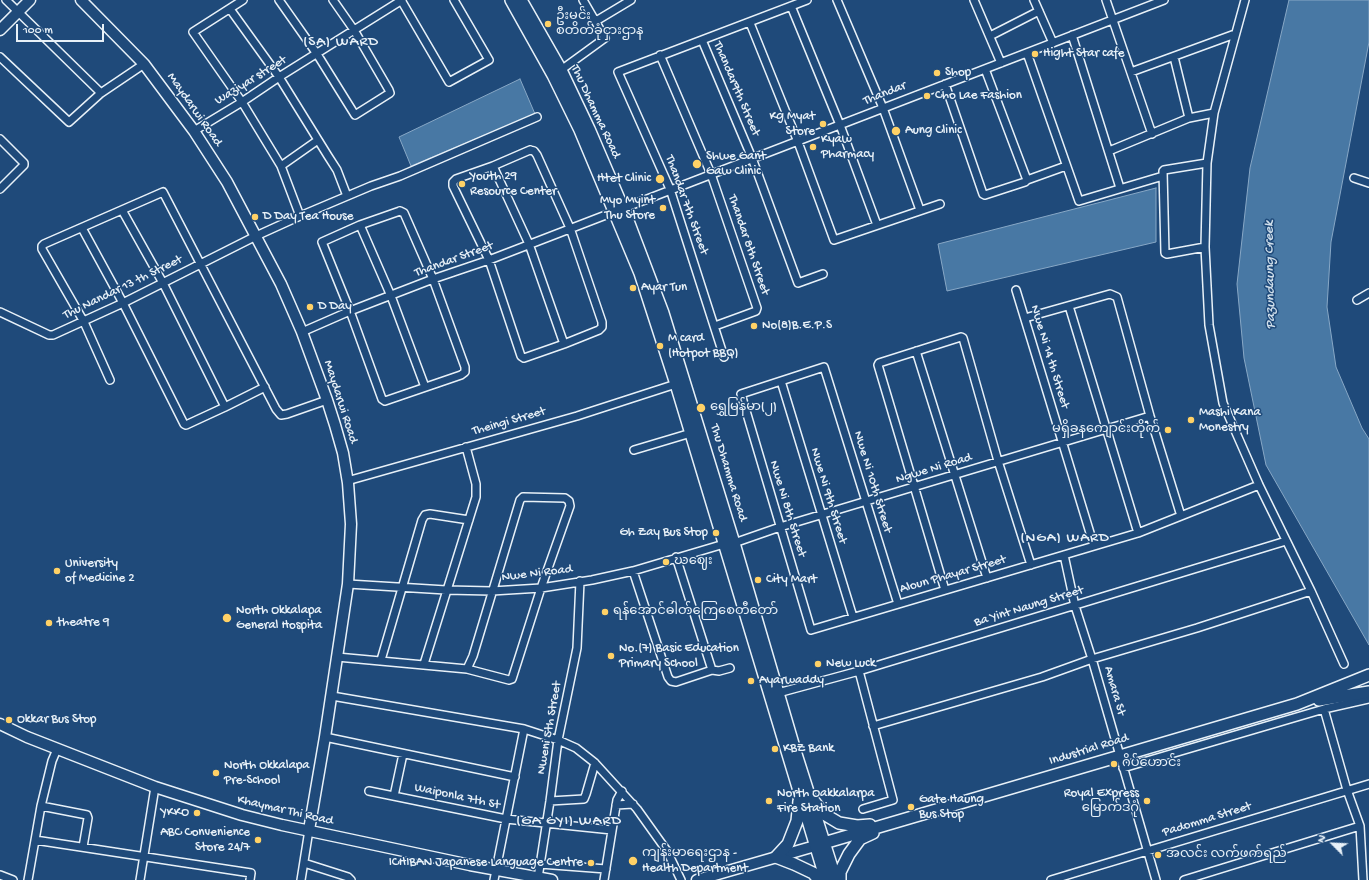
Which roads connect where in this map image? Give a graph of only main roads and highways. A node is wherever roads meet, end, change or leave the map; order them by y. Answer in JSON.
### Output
{"nodes":[{"id":1,"x":512,"y":0,"type":"edge"},
{"id":2,"x":521,"y":0,"type":"edge"},
{"id":3,"x":619,"y":210,"type":"junction"},
{"id":4,"x":680,"y":382,"type":"junction"},
{"id":5,"x":729,"y":543,"type":"junction"},
{"id":6,"x":1367,"y":676,"type":"edge"},
{"id":7,"x":1369,"y":692,"type":"edge"},
{"id":8,"x":1297,"y":704,"type":"junction"},
{"id":9,"x":804,"y":794,"type":"junction"},
{"id":10,"x":897,"y":822,"type":"junction"},
{"id":11,"x":819,"y":844,"type":"junction"},
{"id":12,"x":819,"y":880,"type":"edge"},
{"id":13,"x":826,"y":880,"type":"edge"},
{"id":14,"x":836,"y":880,"type":"edge"},
{"id":15,"x":840,"y":880,"type":"edge"}],
"edges":[{"from":1,"to":3,"type":"main road","name":"Thu Dhamma Road"},
{"from":2,"to":3,"type":"main road","name":"Thu Dhamma Road"},
{"from":3,"to":4,"type":"main road","name":"Thu Dhamma Road"},
{"from":4,"to":5,"type":"main road","name":"Thu Dhamma Road"},
{"from":4,"to":5,"type":"main road","name":"Thu Dhamma Road"},
{"from":5,"to":9,"type":"main road","name":"Thu Dhamma Road"},
{"from":5,"to":9,"type":"main road","name":"Thu Dhamma Road"},
{"from":6,"to":8,"type":"main road","name":"Industrial Road"},
{"from":7,"to":8,"type":"main road"},
{"from":8,"to":10,"type":"main road","name":"Industrial Road"},
{"from":9,"to":10,"type":"main road"},
{"from":9,"to":11,"type":"main road","name":"Thu Dhamma Road"},
{"from":9,"to":12,"type":"main road"},
{"from":10,"to":11,"type":"main road","name":"Industrial Road"},
{"from":10,"to":15,"type":"main road"},
{"from":11,"to":13,"type":"main road","name":"Thu Dhamma Road"},
{"from":11,"to":14,"type":"main road","name":"Thu Dhamma Road"}]}
